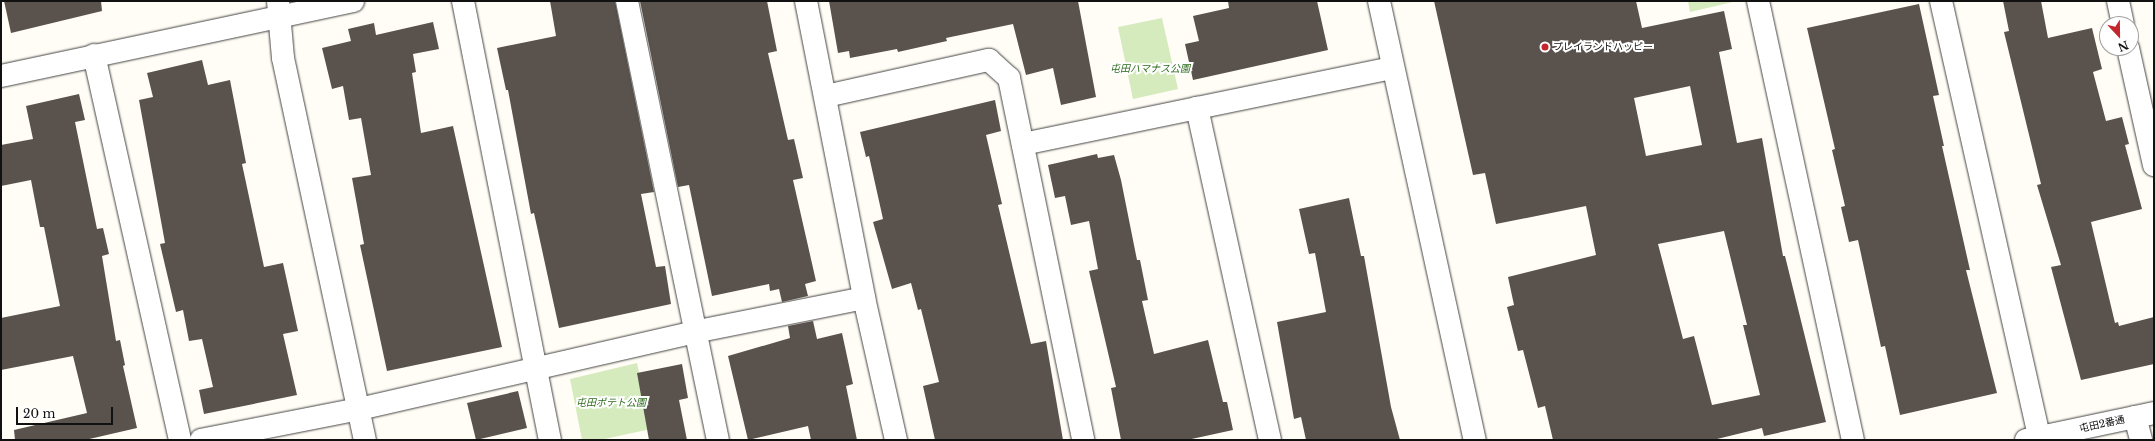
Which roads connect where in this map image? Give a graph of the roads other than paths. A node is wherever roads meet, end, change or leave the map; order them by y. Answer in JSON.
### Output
{"nodes":[{"id":1,"x":353,"y":1,"type":"edge"},
{"id":2,"x":463,"y":1,"type":"edge"},
{"id":3,"x":627,"y":1,"type":"edge"},
{"id":4,"x":806,"y":1,"type":"edge"},
{"id":5,"x":1379,"y":1,"type":"edge"},
{"id":6,"x":1758,"y":1,"type":"edge"},
{"id":7,"x":1941,"y":1,"type":"edge"},
{"id":8,"x":2118,"y":1,"type":"edge"},
{"id":9,"x":279,"y":8,"type":"edge"},
{"id":10,"x":2121,"y":16,"type":"edge"},
{"id":11,"x":94,"y":55,"type":"junction"},
{"id":12,"x":2130,"y":56,"type":"edge"},
{"id":13,"x":1392,"y":68,"type":"junction"},
{"id":14,"x":1,"y":76,"type":"edge"},
{"id":15,"x":826,"y":96,"type":"junction"},
{"id":16,"x":1197,"y":108,"type":"junction"},
{"id":17,"x":1023,"y":144,"type":"junction"},
{"id":18,"x":2154,"y":165,"type":"edge"},
{"id":19,"x":864,"y":298,"type":"junction"},
{"id":20,"x":694,"y":332,"type":"junction"},
{"id":21,"x":536,"y":368,"type":"junction"},
{"id":22,"x":359,"y":409,"type":"junction"},
{"id":23,"x":2145,"y":415,"type":"edge"},
{"id":24,"x":2032,"y":439,"type":"edge"},
{"id":25,"x":180,"y":440,"type":"edge"},
{"id":26,"x":201,"y":440,"type":"edge"},
{"id":27,"x":365,"y":440,"type":"edge"},
{"id":28,"x":550,"y":440,"type":"edge"},
{"id":29,"x":718,"y":440,"type":"edge"},
{"id":30,"x":896,"y":440,"type":"edge"},
{"id":31,"x":1083,"y":440,"type":"edge"},
{"id":32,"x":1270,"y":440,"type":"edge"},
{"id":33,"x":1475,"y":440,"type":"edge"},
{"id":34,"x":1852,"y":440,"type":"edge"},
{"id":35,"x":2141,"y":440,"type":"edge"}],
"edges":[{"from":1,"to":9,"type":"street"},
{"from":2,"to":21,"type":"street"},
{"from":3,"to":20,"type":"street"},
{"from":4,"to":15,"type":"street"},
{"from":5,"to":13,"type":"street"},
{"from":6,"to":34,"type":"street"},
{"from":7,"to":24,"type":"street"},
{"from":8,"to":10,"type":"street"},
{"from":9,"to":11,"type":"street"},
{"from":9,"to":22,"type":"street"},
{"from":11,"to":14,"type":"street"},
{"from":11,"to":25,"type":"street"},
{"from":12,"to":18,"type":"street"},
{"from":13,"to":16,"type":"street"},
{"from":13,"to":33,"type":"street"},
{"from":15,"to":17,"type":"street"},
{"from":15,"to":19,"type":"street"},
{"from":16,"to":17,"type":"street"},
{"from":16,"to":32,"type":"street"},
{"from":17,"to":31,"type":"street"},
{"from":19,"to":20,"type":"street"},
{"from":19,"to":30,"type":"street"},
{"from":20,"to":21,"type":"street"},
{"from":20,"to":29,"type":"street"},
{"from":21,"to":22,"type":"street"},
{"from":21,"to":28,"type":"street"},
{"from":22,"to":26,"type":"street"},
{"from":22,"to":27,"type":"street"},
{"from":23,"to":24,"type":"street","name":"屯田2番通"},
{"from":23,"to":35,"type":"street"}]}
